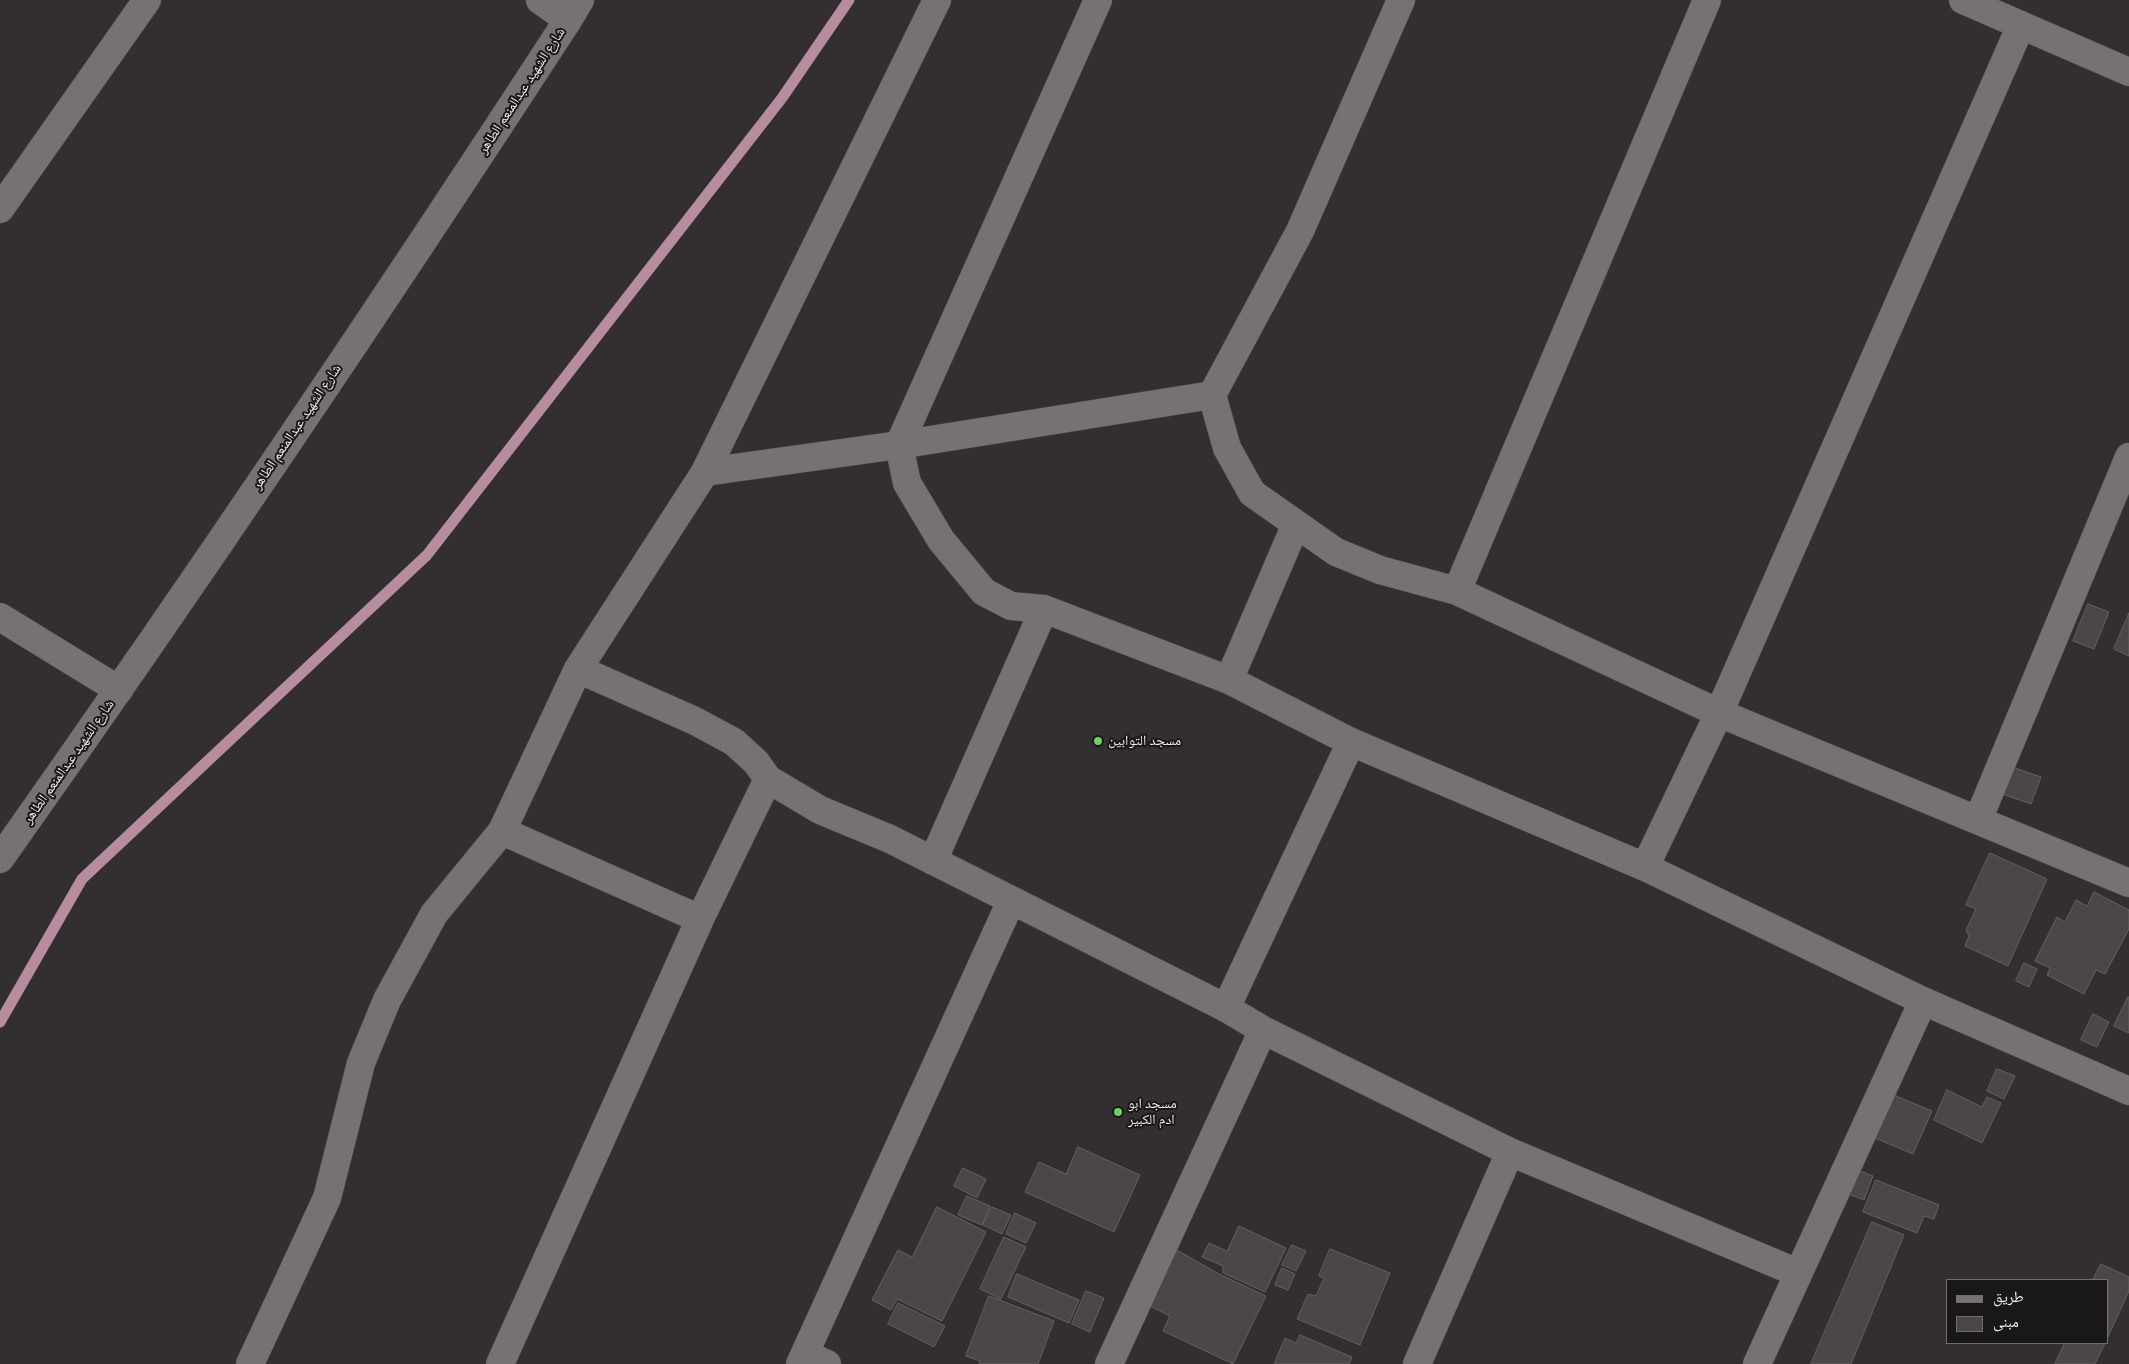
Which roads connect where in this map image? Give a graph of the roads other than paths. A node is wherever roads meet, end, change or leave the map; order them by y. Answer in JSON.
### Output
{"nodes":[{"id":1,"x":147,"y":0,"type":"edge"},
{"id":2,"x":540,"y":0,"type":"edge"},
{"id":3,"x":937,"y":0,"type":"edge"},
{"id":4,"x":1098,"y":0,"type":"edge"},
{"id":5,"x":1401,"y":0,"type":"edge"},
{"id":6,"x":1707,"y":0,"type":"edge"},
{"id":7,"x":1962,"y":0,"type":"edge"},
{"id":8,"x":574,"y":10,"type":"edge"},
{"id":9,"x":2020,"y":25,"type":"junction"},
{"id":10,"x":2129,"y":72,"type":"edge"},
{"id":11,"x":0,"y":209,"type":"edge"},
{"id":12,"x":1212,"y":395,"type":"junction"},
{"id":13,"x":899,"y":445,"type":"junction"},
{"id":14,"x":2129,"y":457,"type":"edge"},
{"id":15,"x":705,"y":472,"type":"junction"},
{"id":16,"x":1296,"y":524,"type":"junction"},
{"id":17,"x":1457,"y":591,"type":"junction"},
{"id":18,"x":1044,"y":609,"type":"junction"},
{"id":19,"x":0,"y":617,"type":"edge"},
{"id":20,"x":578,"y":668,"type":"junction"},
{"id":21,"x":1229,"y":680,"type":"junction"},
{"id":22,"x":119,"y":690,"type":"junction"},
{"id":23,"x":1719,"y":713,"type":"junction"},
{"id":24,"x":1351,"y":742,"type":"junction"},
{"id":25,"x":768,"y":779,"type":"junction"},
{"id":26,"x":1978,"y":820,"type":"junction"},
{"id":27,"x":502,"y":831,"type":"junction"},
{"id":28,"x":0,"y":859,"type":"edge"},
{"id":29,"x":933,"y":861,"type":"junction"},
{"id":30,"x":1645,"y":866,"type":"junction"},
{"id":31,"x":2129,"y":883,"type":"edge"},
{"id":32,"x":1011,"y":901,"type":"junction"},
{"id":33,"x":700,"y":918,"type":"junction"},
{"id":34,"x":1923,"y":1001,"type":"junction"},
{"id":35,"x":1226,"y":1008,"type":"junction"},
{"id":36,"x":1263,"y":1030,"type":"junction"},
{"id":37,"x":2129,"y":1091,"type":"edge"},
{"id":38,"x":1510,"y":1152,"type":"junction"},
{"id":39,"x":1798,"y":1272,"type":"junction"},
{"id":40,"x":810,"y":1361,"type":"edge"},
{"id":41,"x":250,"y":1364,"type":"edge"},
{"id":42,"x":500,"y":1364,"type":"edge"},
{"id":43,"x":1109,"y":1364,"type":"edge"},
{"id":44,"x":1417,"y":1364,"type":"edge"},
{"id":45,"x":1757,"y":1364,"type":"edge"}],
"edges":[{"from":1,"to":11,"type":"street"},
{"from":2,"to":8,"type":"street","name":"شارع الشهيد عبدالمنعم الطاهر"},
{"from":3,"to":15,"type":"street"},
{"from":4,"to":13,"type":"street"},
{"from":5,"to":12,"type":"street"},
{"from":6,"to":17,"type":"street"},
{"from":7,"to":9,"type":"street"},
{"from":8,"to":22,"type":"street","name":"شارع الشهيد عبدالمنعم الطاهر"},
{"from":9,"to":10,"type":"street"},
{"from":9,"to":23,"type":"street"},
{"from":12,"to":13,"type":"street"},
{"from":12,"to":16,"type":"street"},
{"from":13,"to":15,"type":"street"},
{"from":13,"to":18,"type":"street"},
{"from":14,"to":26,"type":"street"},
{"from":15,"to":20,"type":"street"},
{"from":16,"to":17,"type":"street"},
{"from":16,"to":21,"type":"street"},
{"from":17,"to":23,"type":"street"},
{"from":18,"to":21,"type":"street"},
{"from":18,"to":29,"type":"street"},
{"from":19,"to":22,"type":"street"},
{"from":20,"to":25,"type":"street"},
{"from":20,"to":27,"type":"street"},
{"from":21,"to":24,"type":"street"},
{"from":22,"to":28,"type":"street","name":"شارع الشهيد عبدالمنعم الطاهر"},
{"from":23,"to":26,"type":"street"},
{"from":23,"to":30,"type":"street"},
{"from":24,"to":30,"type":"street"},
{"from":24,"to":35,"type":"street"},
{"from":25,"to":29,"type":"street"},
{"from":25,"to":33,"type":"street"},
{"from":26,"to":31,"type":"street"},
{"from":27,"to":33,"type":"street"},
{"from":27,"to":41,"type":"street"},
{"from":29,"to":32,"type":"street"},
{"from":30,"to":34,"type":"street"},
{"from":32,"to":35,"type":"street"},
{"from":32,"to":40,"type":"street"},
{"from":33,"to":42,"type":"street"},
{"from":34,"to":37,"type":"street"},
{"from":34,"to":39,"type":"street"},
{"from":35,"to":36,"type":"street"},
{"from":36,"to":38,"type":"street"},
{"from":36,"to":43,"type":"street"},
{"from":38,"to":39,"type":"street"},
{"from":38,"to":44,"type":"street"},
{"from":39,"to":45,"type":"street"}]}
